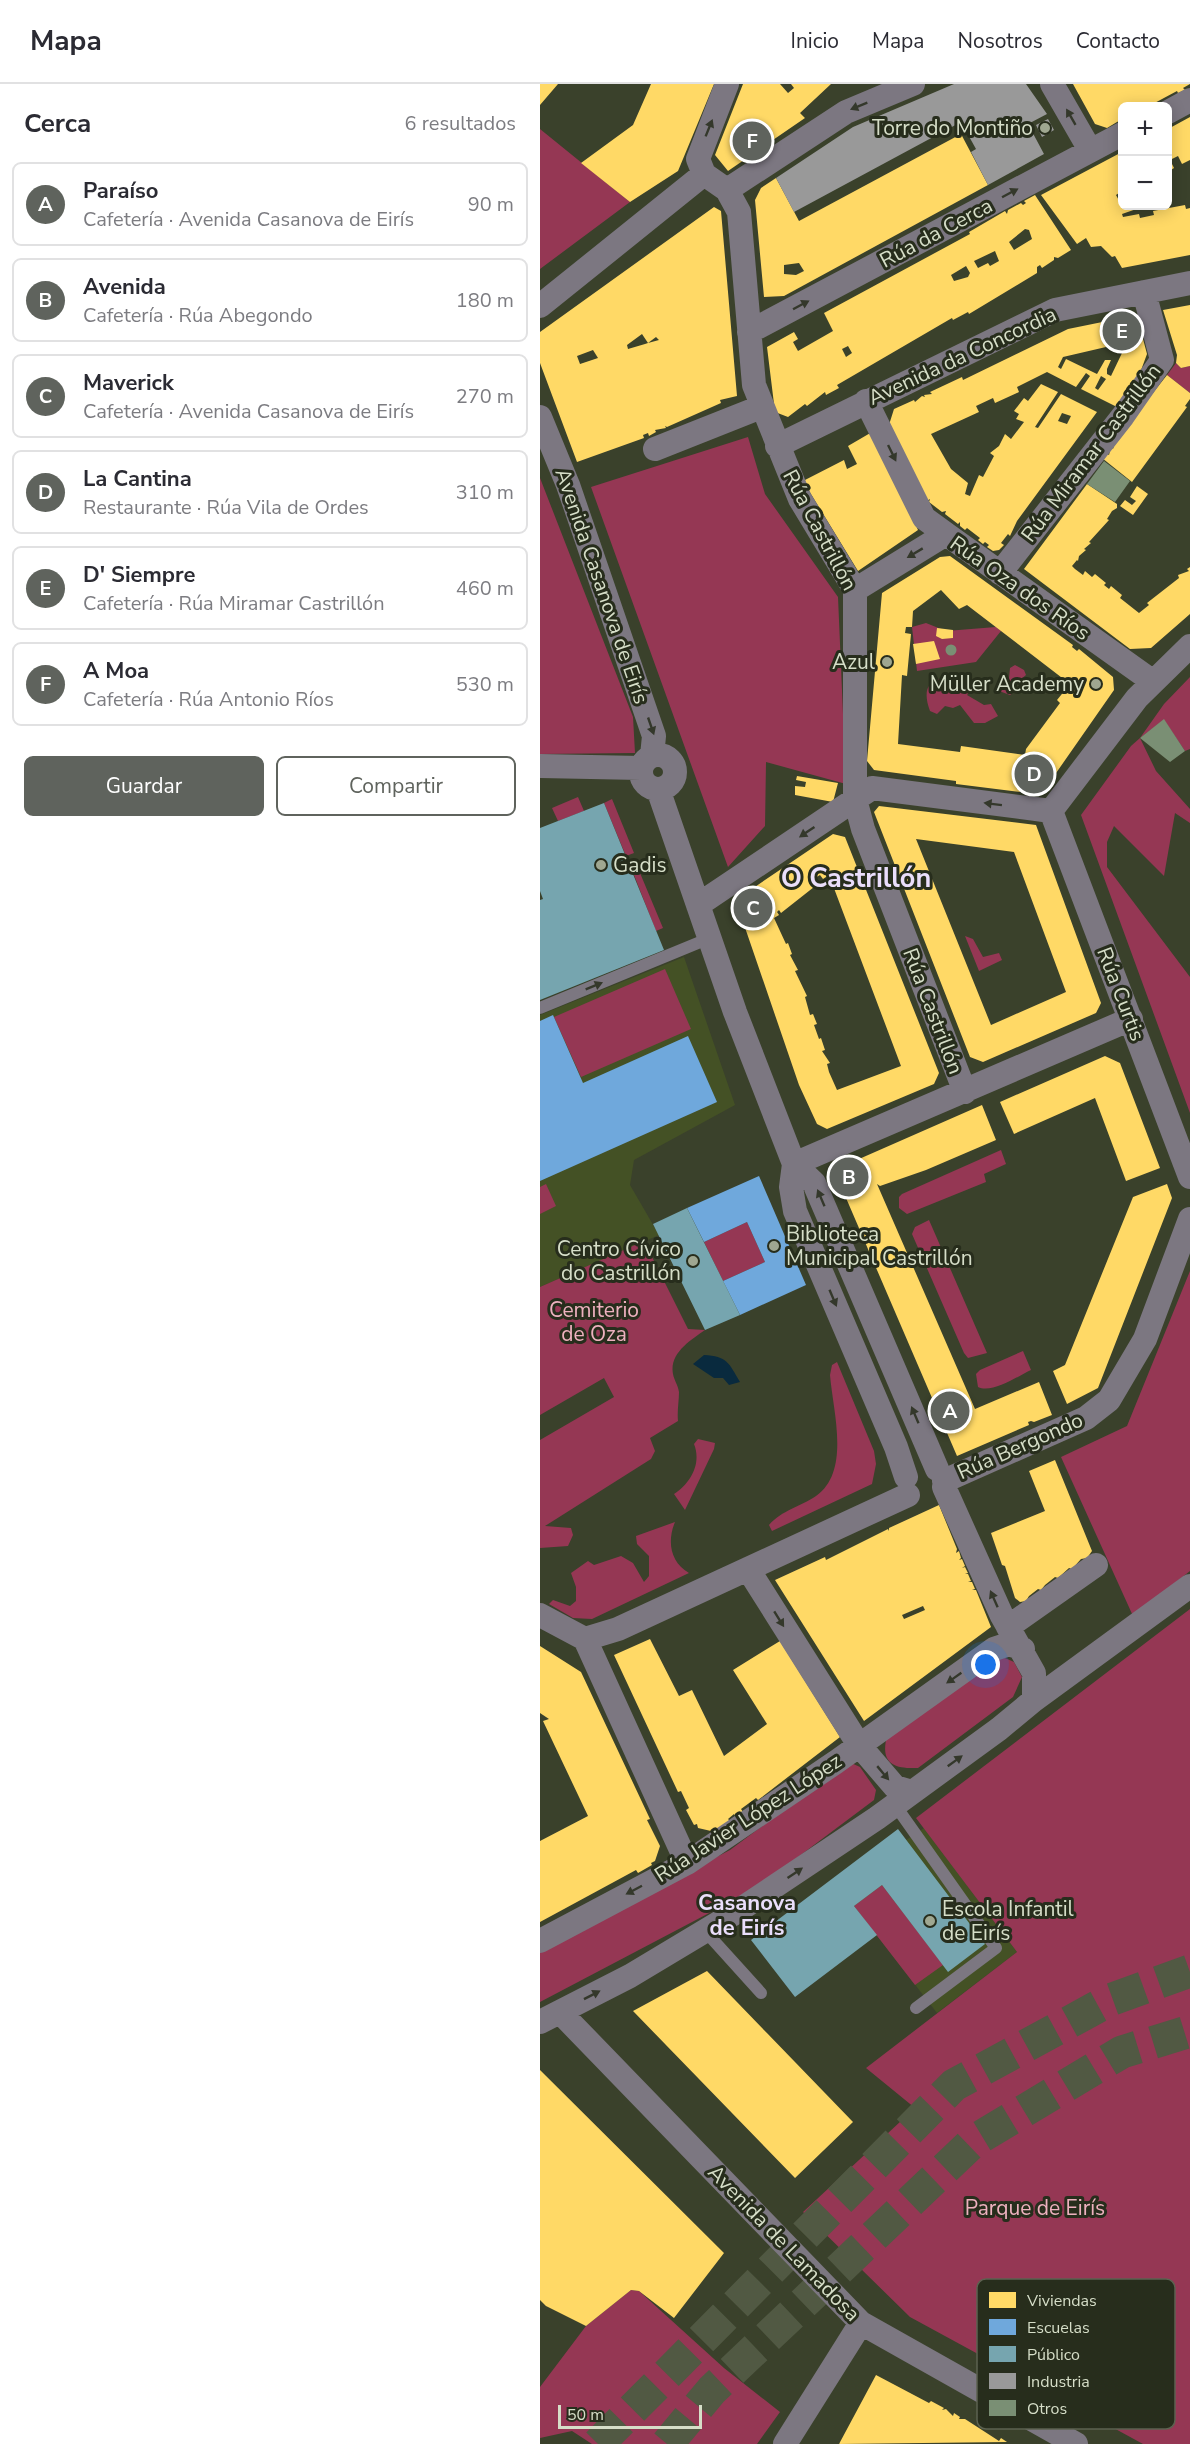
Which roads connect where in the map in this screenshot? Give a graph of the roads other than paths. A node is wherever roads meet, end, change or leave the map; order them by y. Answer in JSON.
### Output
{"nodes":[{"id":1,"x":727,"y":84,"type":"edge"},
{"id":2,"x":913,"y":84,"type":"edge"},
{"id":3,"x":1052,"y":84,"type":"edge"},
{"id":4,"x":1190,"y":100,"type":"edge"},
{"id":5,"x":1172,"y":109,"type":"edge"},
{"id":6,"x":1118,"y":136,"type":"edge"},
{"id":7,"x":1090,"y":150,"type":"junction"},
{"id":8,"x":704,"y":174,"type":"junction"},
{"id":9,"x":728,"y":190,"type":"junction"},
{"id":10,"x":1190,"y":283,"type":"edge"},
{"id":11,"x":1144,"y":292,"type":"junction"},
{"id":12,"x":540,"y":306,"type":"edge"},
{"id":13,"x":749,"y":332,"type":"junction"},
{"id":14,"x":866,"y":401,"type":"junction"},
{"id":15,"x":761,"y":407,"type":"junction"},
{"id":16,"x":540,"y":417,"type":"edge"},
{"id":17,"x":777,"y":446,"type":"junction"},
{"id":18,"x":655,"y":449,"type":"dead end"},
{"id":19,"x":946,"y":534,"type":"junction"},
{"id":20,"x":1000,"y":573,"type":"junction"},
{"id":21,"x":855,"y":590,"type":"junction"},
{"id":22,"x":1190,"y":646,"type":"edge"},
{"id":23,"x":1152,"y":681,"type":"junction"},
{"id":24,"x":646,"y":762,"type":"junction"},
{"id":25,"x":540,"y":766,"type":"edge"},
{"id":26,"x":855,"y":799,"type":"junction"},
{"id":27,"x":1052,"y":811,"type":"junction"},
{"id":28,"x":698,"y":905,"type":"junction"},
{"id":29,"x":710,"y":938,"type":"junction"},
{"id":30,"x":540,"y":1008,"type":"edge"},
{"id":31,"x":1131,"y":1019,"type":"junction"},
{"id":32,"x":965,"y":1092,"type":"junction"},
{"id":33,"x":794,"y":1164,"type":"junction"},
{"id":34,"x":1190,"y":1177,"type":"edge"},
{"id":35,"x":1190,"y":1219,"type":"edge"},
{"id":36,"x":942,"y":1479,"type":"junction"},
{"id":37,"x":907,"y":1486,"type":"junction"},
{"id":38,"x":1096,"y":1565,"type":"dead end"},
{"id":39,"x":748,"y":1569,"type":"junction"},
{"id":40,"x":1190,"y":1586,"type":"edge"},
{"id":41,"x":540,"y":1615,"type":"edge"},
{"id":42,"x":1008,"y":1627,"type":"junction"},
{"id":43,"x":585,"y":1639,"type":"junction"},
{"id":44,"x":1023,"y":1649,"type":"junction"},
{"id":45,"x":1034,"y":1673,"type":"junction"},
{"id":46,"x":1067,"y":1675,"type":"junction"},
{"id":47,"x":1034,"y":1700,"type":"junction"},
{"id":48,"x":860,"y":1745,"type":"junction"},
{"id":49,"x":904,"y":1799,"type":"junction"},
{"id":50,"x":687,"y":1863,"type":"junction"},
{"id":51,"x":705,"y":1931,"type":"junction"},
{"id":52,"x":540,"y":1941,"type":"edge"},
{"id":53,"x":761,"y":1993,"type":"dead end"},
{"id":54,"x":916,"y":2008,"type":"dead end"},
{"id":55,"x":550,"y":2017,"type":"edge"},
{"id":56,"x":861,"y":2324,"type":"junction"},
{"id":57,"x":977,"y":2389,"type":"edge"},
{"id":58,"x":1049,"y":2429,"type":"edge"},
{"id":59,"x":785,"y":2444,"type":"edge"},
{"id":60,"x":1076,"y":2444,"type":"edge"}],
"edges":[{"from":8,"to":1,"type":"street","one_way":true},
{"from":2,"to":9,"type":"street","one_way":true},
{"from":7,"to":3,"type":"street","one_way":true},
{"from":4,"to":5,"type":"street"},
{"from":6,"to":7,"type":"street","name":"Rúa da Cerca"},
{"from":13,"to":7,"type":"street","name":"Rúa da Cerca","one_way":true},
{"from":8,"to":9,"type":"street"},
{"from":8,"to":12,"type":"street"},
{"from":9,"to":13,"type":"street","name":"Rúa Castrillón"},
{"from":10,"to":11,"type":"street","name":"Avenida da Concordia"},
{"from":11,"to":14,"type":"street","name":"Avenida da Concordia"},
{"from":11,"to":20,"type":"street","name":"Rúa Miramar Castrillón"},
{"from":13,"to":15,"type":"street","name":"Rúa Castrillón"},
{"from":14,"to":17,"type":"street","name":"Avenida da Concordia"},
{"from":14,"to":19,"type":"street","one_way":true},
{"from":15,"to":17,"type":"street","name":"Rúa Castrillón"},
{"from":15,"to":18,"type":"street"},
{"from":16,"to":24,"type":"street","name":"Avenida Casanova de Eirís","one_way":true},
{"from":17,"to":21,"type":"street","name":"Rúa Castrillón"},
{"from":19,"to":20,"type":"street","name":"Rúa Oza dos Ríos"},
{"from":19,"to":21,"type":"street","name":"Rúa Oza dos Ríos","one_way":true},
{"from":20,"to":23,"type":"street","name":"Rúa Oza dos Ríos"},
{"from":21,"to":26,"type":"street","name":"Rúa Castrillón"},
{"from":22,"to":23,"type":"street"},
{"from":23,"to":27,"type":"street"},
{"from":24,"to":25,"type":"street"},
{"from":24,"to":28,"type":"street"},
{"from":27,"to":26,"type":"street","one_way":true},
{"from":26,"to":28,"type":"street","one_way":true},
{"from":26,"to":32,"type":"street","name":"Rúa Castrillón"},
{"from":27,"to":31,"type":"street","name":"Rúa Curtis"},
{"from":28,"to":29,"type":"street"},
{"from":30,"to":29,"type":"lane","one_way":true},
{"from":29,"to":33,"type":"street"},
{"from":31,"to":32,"type":"street"},
{"from":31,"to":34,"type":"street","name":"Rúa Curtis"},
{"from":32,"to":33,"type":"street"},
{"from":36,"to":33,"type":"street","one_way":true},
{"from":33,"to":37,"type":"street","one_way":true},
{"from":35,"to":36,"type":"street","name":"Rúa Bergondo"},
{"from":36,"to":37,"type":"street"},
{"from":36,"to":37,"type":"street"},
{"from":42,"to":36,"type":"street","one_way":true},
{"from":37,"to":39,"type":"street"},
{"from":38,"to":42,"type":"street"},
{"from":39,"to":43,"type":"street"},
{"from":39,"to":48,"type":"street","one_way":true},
{"from":40,"to":46,"type":"street"},
{"from":41,"to":43,"type":"street"},
{"from":42,"to":44,"type":"street"},
{"from":43,"to":50,"type":"street"},
{"from":44,"to":45,"type":"street"},
{"from":44,"to":48,"type":"street","name":"Rúa Javier López López","one_way":true},
{"from":45,"to":46,"type":"street"},
{"from":45,"to":47,"type":"street"},
{"from":46,"to":47,"type":"street"},
{"from":49,"to":47,"type":"street","one_way":true},
{"from":48,"to":49,"type":"street","name":"Rúa Javier López López","one_way":true},
{"from":48,"to":50,"type":"street","name":"Rúa Javier López López"},
{"from":51,"to":49,"type":"street","one_way":true},
{"from":49,"to":54,"type":"lane"},
{"from":50,"to":52,"type":"street","name":"Rúa Javier López López","one_way":true},
{"from":51,"to":53,"type":"lane"},
{"from":55,"to":51,"type":"street","one_way":true},
{"from":55,"to":56,"type":"street","name":"Avenida de Lamadosa"},
{"from":56,"to":57,"type":"street","name":"Avenida de Lamadosa"},
{"from":56,"to":59,"type":"street"},
{"from":58,"to":60,"type":"street","name":"Avenida de Lamadosa"}]}
